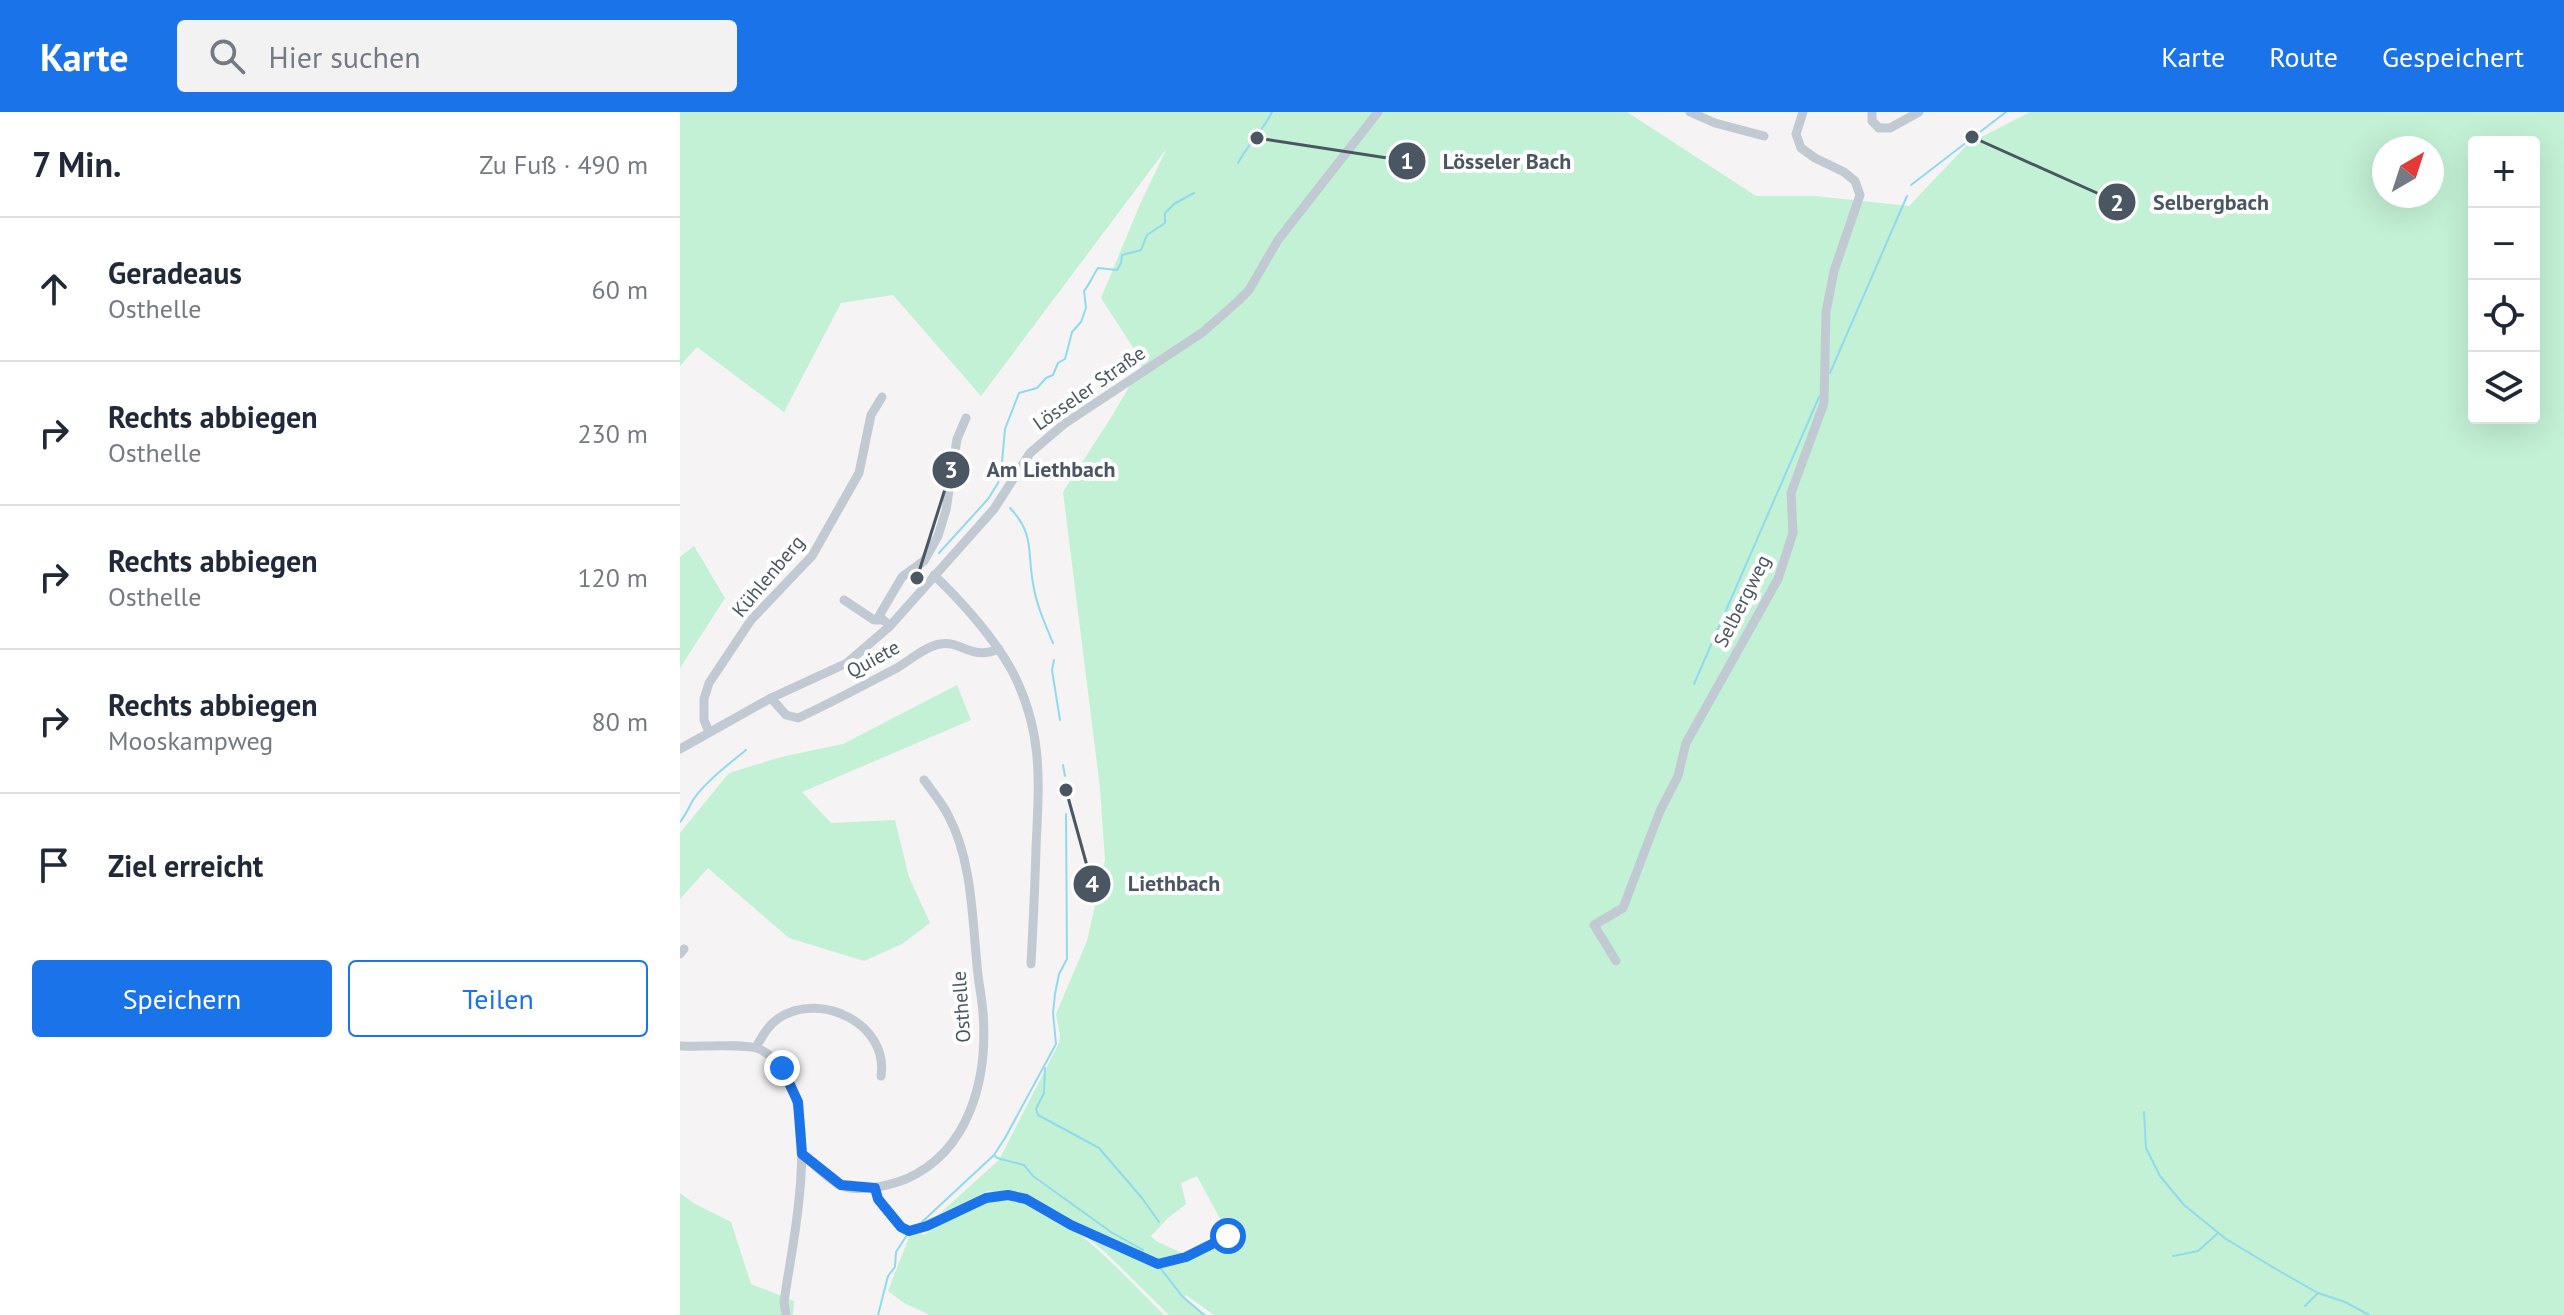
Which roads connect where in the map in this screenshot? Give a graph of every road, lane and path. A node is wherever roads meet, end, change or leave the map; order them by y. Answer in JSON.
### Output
{"nodes":[{"id":1,"x":1378,"y":112,"type":"edge"},
{"id":2,"x":1690,"y":112,"type":"edge"},
{"id":3,"x":1803,"y":112,"type":"edge"},
{"id":4,"x":1872,"y":112,"type":"edge"},
{"id":5,"x":1919,"y":112,"type":"edge"},
{"id":6,"x":1764,"y":136,"type":"dead end"},
{"id":7,"x":882,"y":397,"type":"dead end"},
{"id":8,"x":966,"y":418,"type":"dead end"},
{"id":9,"x":934,"y":575,"type":"junction"},
{"id":10,"x":844,"y":600,"type":"dead end"},
{"id":11,"x":886,"y":623,"type":"junction"},
{"id":12,"x":999,"y":649,"type":"junction"},
{"id":13,"x":771,"y":698,"type":"junction"},
{"id":14,"x":709,"y":732,"type":"junction"},
{"id":15,"x":680,"y":749,"type":"edge"},
{"id":16,"x":924,"y":780,"type":"dead end"},
{"id":17,"x":1616,"y":961,"type":"dead end"},
{"id":18,"x":1031,"y":964,"type":"dead end"},
{"id":19,"x":680,"y":1046,"type":"edge"},
{"id":20,"x":756,"y":1047,"type":"junction"},
{"id":21,"x":881,"y":1076,"type":"dead end"},
{"id":22,"x":802,"y":1154,"type":"junction"},
{"id":23,"x":875,"y":1188,"type":"junction"},
{"id":24,"x":1228,"y":1236,"type":"dead end"},
{"id":25,"x":786,"y":1315,"type":"edge"}],
"edges":[{"from":1,"to":9,"type":"street","name":"Lösseler Straße"},
{"from":2,"to":6,"type":"street"},
{"from":3,"to":17,"type":"street","name":"Selbergweg"},
{"from":4,"to":5,"type":"street"},
{"from":7,"to":14,"type":"street","name":"Kühlenberg"},
{"from":8,"to":11,"type":"street"},
{"from":9,"to":11,"type":"street","name":"Lösseler Straße"},
{"from":9,"to":12,"type":"street"},
{"from":10,"to":11,"type":"street"},
{"from":11,"to":13,"type":"street","name":"Lösseler Straße"},
{"from":12,"to":13,"type":"street","name":"Quiete"},
{"from":12,"to":18,"type":"street"},
{"from":13,"to":14,"type":"street","name":"Lösseler Straße"},
{"from":14,"to":15,"type":"street","name":"Lösseler Straße"},
{"from":16,"to":23,"type":"street","name":"Osthelle"},
{"from":19,"to":20,"type":"street"},
{"from":20,"to":21,"type":"street"},
{"from":20,"to":22,"type":"street"},
{"from":22,"to":23,"type":"street","name":"Osthelle"},
{"from":22,"to":25,"type":"street"},
{"from":23,"to":24,"type":"street"}]}
